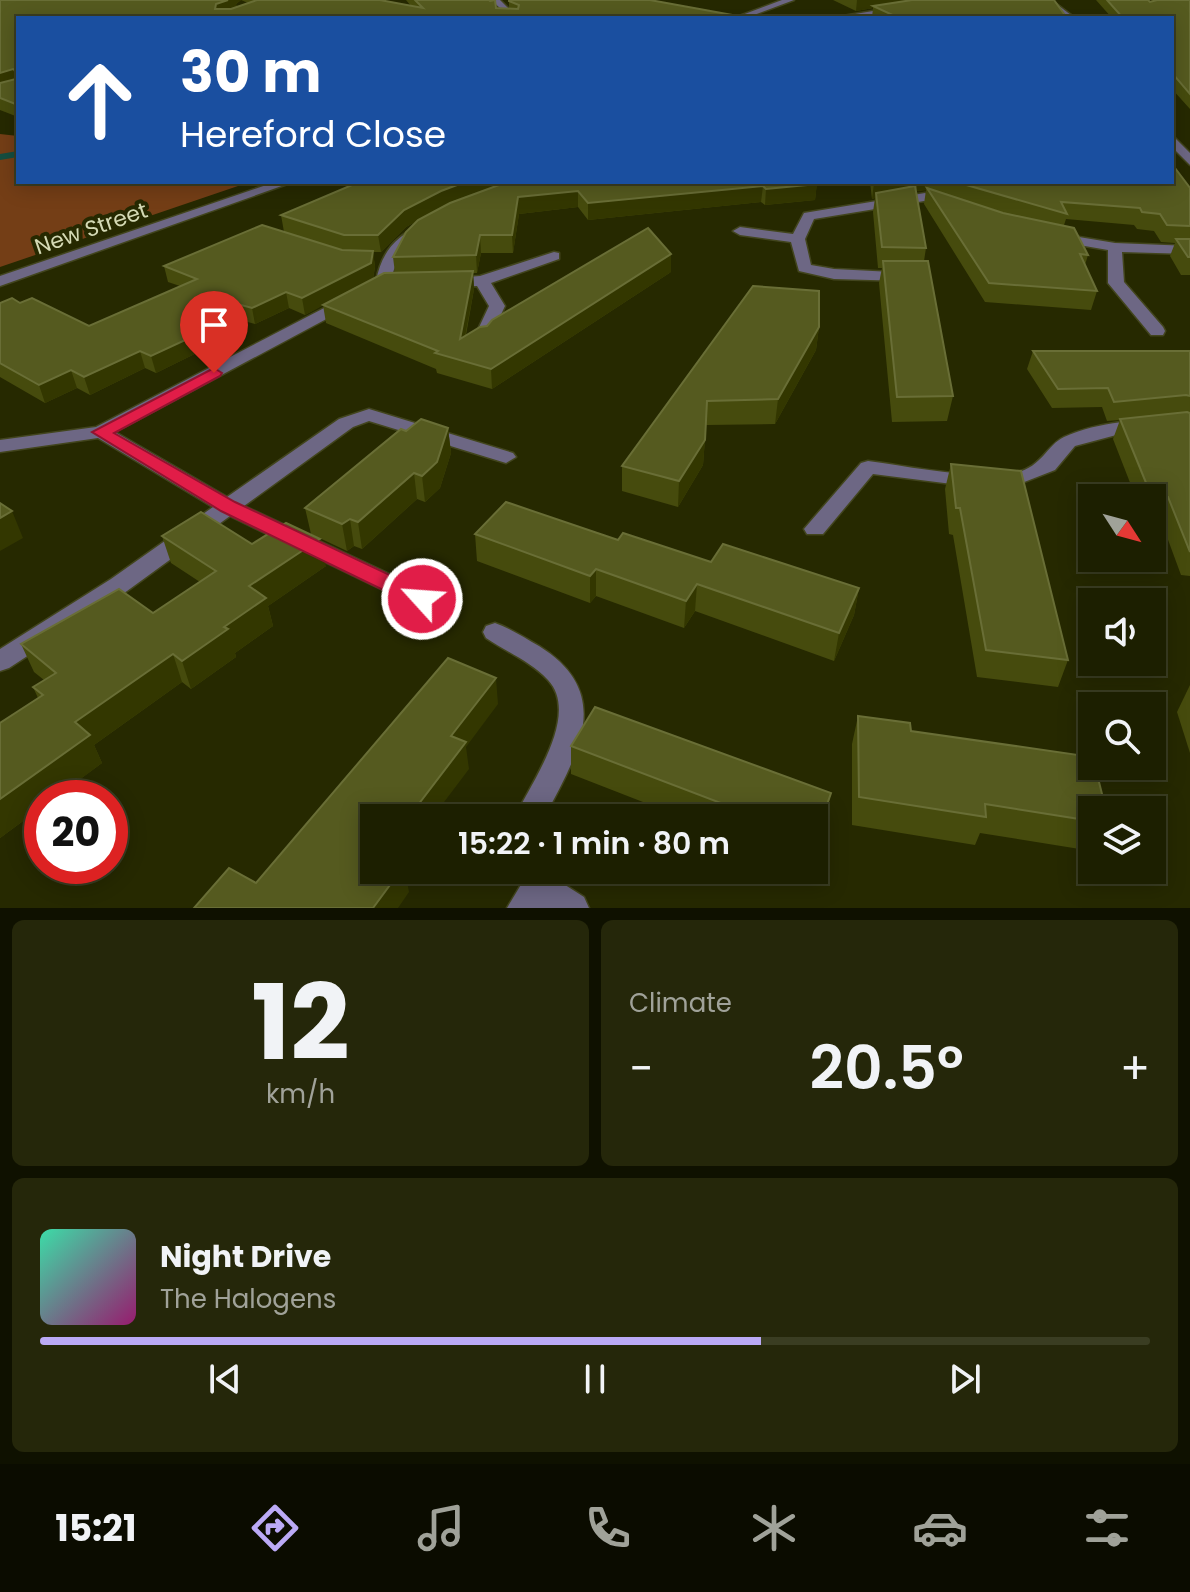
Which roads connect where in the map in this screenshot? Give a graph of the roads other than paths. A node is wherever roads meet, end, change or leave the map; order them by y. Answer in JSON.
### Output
{"nodes":[{"id":1,"x":495,"y":0,"type":"edge"},
{"id":2,"x":790,"y":0,"type":"edge"},
{"id":3,"x":955,"y":0,"type":"edge"},
{"id":4,"x":1046,"y":0,"type":"edge"},
{"id":5,"x":921,"y":7,"type":"junction"},
{"id":6,"x":944,"y":14,"type":"edge"},
{"id":7,"x":504,"y":16,"type":"edge"},
{"id":8,"x":744,"y":16,"type":"edge"},
{"id":9,"x":845,"y":16,"type":"edge"},
{"id":10,"x":1068,"y":16,"type":"edge"},
{"id":11,"x":281,"y":184,"type":"edge"},
{"id":12,"x":918,"y":184,"type":"edge"},
{"id":13,"x":925,"y":197,"type":"junction"},
{"id":14,"x":965,"y":211,"type":"edge"},
{"id":15,"x":436,"y":222,"type":"edge"},
{"id":16,"x":740,"y":231,"type":"dead end"},
{"id":17,"x":1043,"y":234,"type":"edge"},
{"id":18,"x":798,"y":239,"type":"junction"},
{"id":19,"x":1115,"y":247,"type":"junction"},
{"id":20,"x":1190,"y":250,"type":"edge"},
{"id":21,"x":554,"y":256,"type":"dead end"},
{"id":22,"x":920,"y":276,"type":"edge"},
{"id":23,"x":0,"y":281,"type":"edge"},
{"id":24,"x":482,"y":281,"type":"junction"},
{"id":25,"x":425,"y":282,"type":"edge"},
{"id":26,"x":1157,"y":331,"type":"dead end"},
{"id":27,"x":482,"y":338,"type":"edge"},
{"id":28,"x":1190,"y":426,"type":"edge"},
{"id":29,"x":101,"y":432,"type":"junction"},
{"id":30,"x":0,"y":446,"type":"edge"},
{"id":31,"x":506,"y":457,"type":"dead end"},
{"id":32,"x":228,"y":507,"type":"junction"},
{"id":33,"x":815,"y":529,"type":"dead end"},
{"id":34,"x":422,"y":599,"type":"dead end"},
{"id":35,"x":495,"y":632,"type":"dead end"},
{"id":36,"x":0,"y":661,"type":"edge"},
{"id":37,"x":536,"y":804,"type":"edge"},
{"id":38,"x":532,"y":888,"type":"edge"},
{"id":39,"x":573,"y":908,"type":"edge"}],
"edges":[{"from":1,"to":7,"type":"street"},
{"from":2,"to":8,"type":"street"},
{"from":3,"to":5,"type":"street"},
{"from":4,"to":10,"type":"street"},
{"from":5,"to":6,"type":"street"},
{"from":5,"to":9,"type":"street"},
{"from":11,"to":23,"type":"street","name":"New Street"},
{"from":12,"to":13,"type":"street"},
{"from":13,"to":14,"type":"street"},
{"from":13,"to":18,"type":"street"},
{"from":15,"to":29,"type":"street"},
{"from":16,"to":18,"type":"street"},
{"from":17,"to":19,"type":"street"},
{"from":18,"to":22,"type":"street"},
{"from":19,"to":20,"type":"street"},
{"from":19,"to":26,"type":"street"},
{"from":21,"to":24,"type":"street"},
{"from":24,"to":25,"type":"street"},
{"from":24,"to":27,"type":"street"},
{"from":28,"to":33,"type":"street"},
{"from":29,"to":30,"type":"street"},
{"from":29,"to":32,"type":"street"},
{"from":31,"to":32,"type":"street"},
{"from":32,"to":34,"type":"street"},
{"from":32,"to":36,"type":"street"},
{"from":35,"to":37,"type":"street"},
{"from":38,"to":39,"type":"street"}]}
